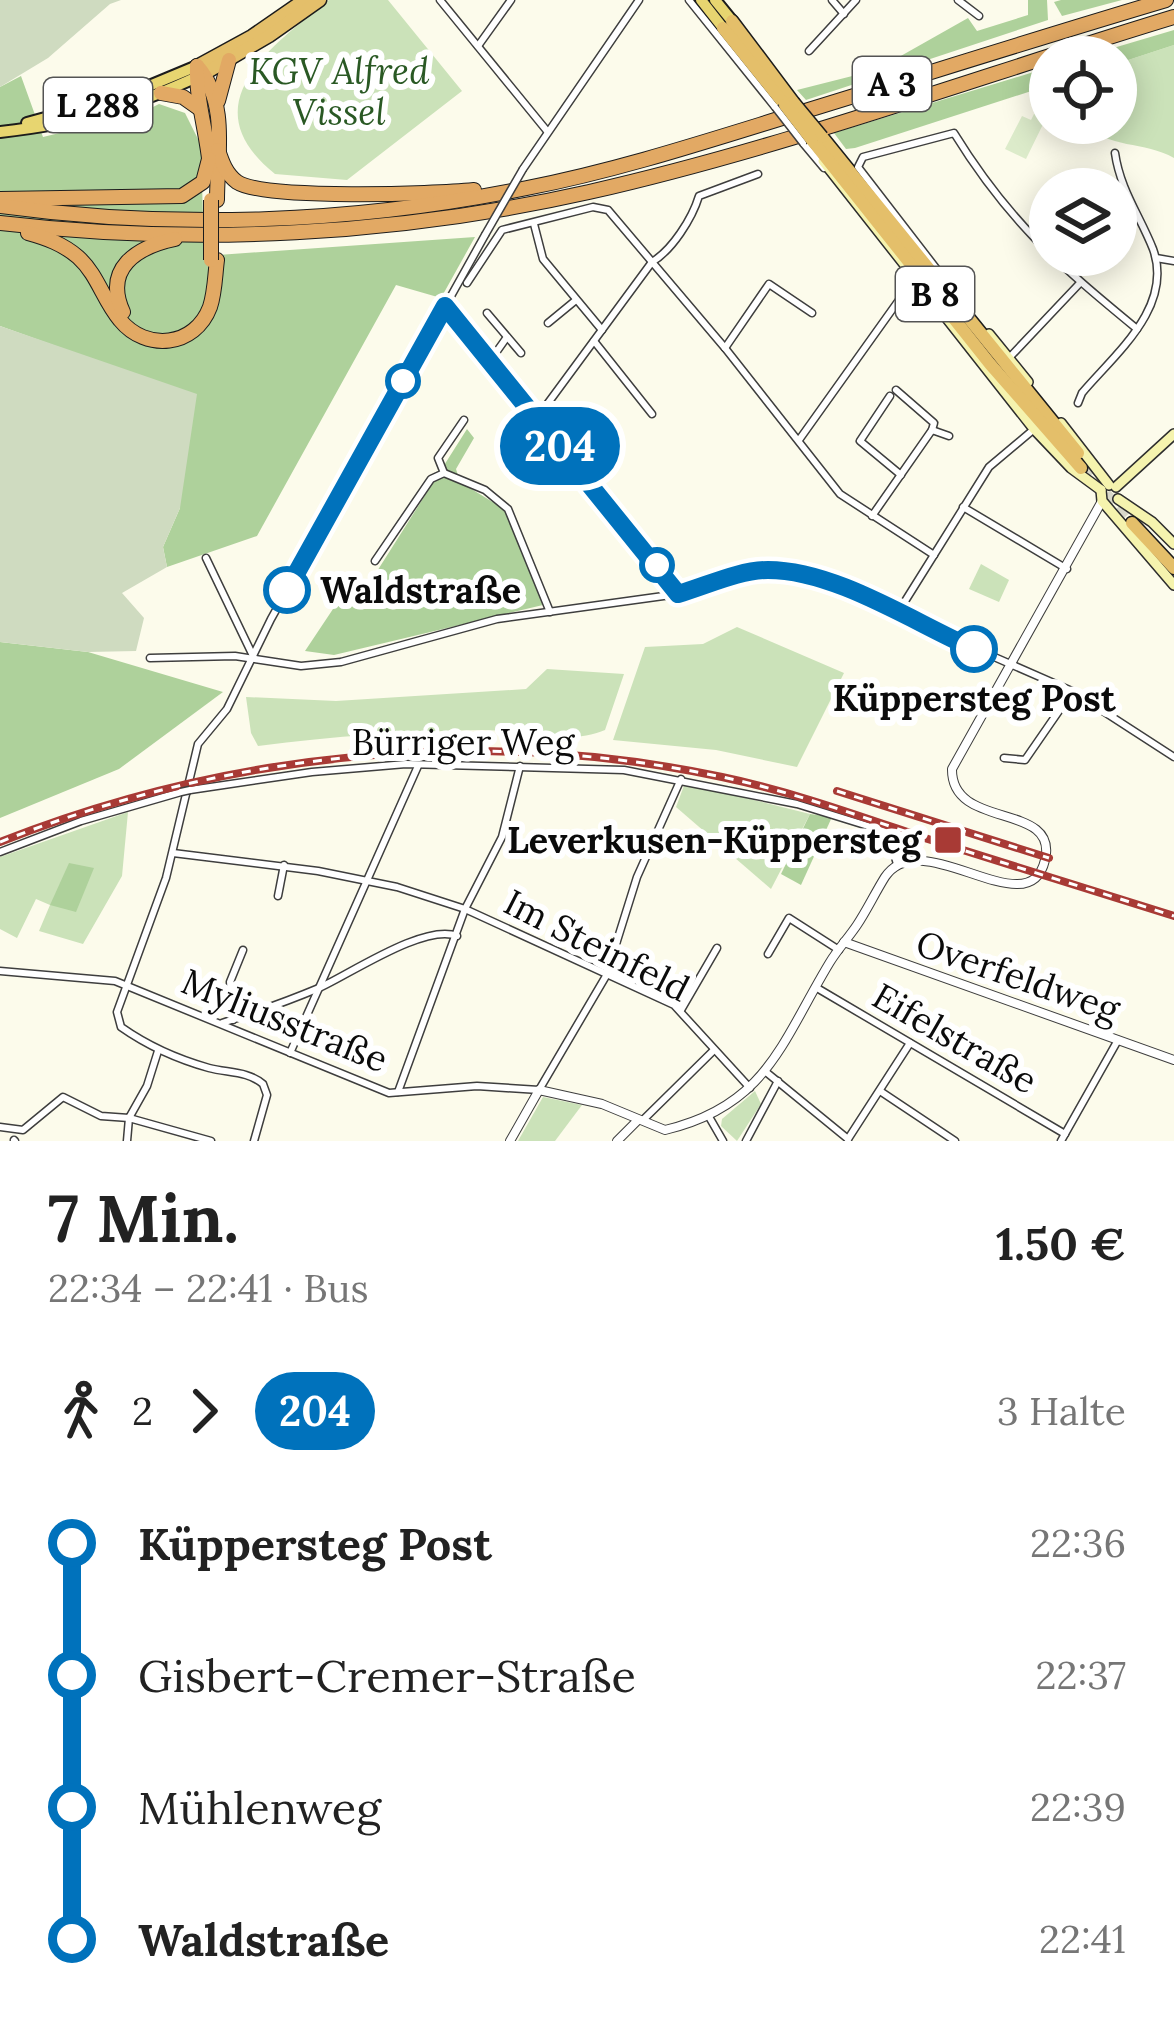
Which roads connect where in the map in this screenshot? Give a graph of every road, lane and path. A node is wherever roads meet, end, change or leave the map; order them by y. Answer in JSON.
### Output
{"nodes":[{"id":1,"x":304,"y":0,"type":"edge"},
{"id":2,"x":320,"y":0,"type":"edge"},
{"id":3,"x":440,"y":0,"type":"edge"},
{"id":4,"x":512,"y":0,"type":"edge"},
{"id":5,"x":639,"y":0,"type":"edge"},
{"id":6,"x":689,"y":0,"type":"edge"},
{"id":7,"x":701,"y":0,"type":"edge"},
{"id":8,"x":715,"y":0,"type":"edge"},
{"id":9,"x":832,"y":0,"type":"edge"},
{"id":10,"x":856,"y":0,"type":"edge"},
{"id":11,"x":958,"y":0,"type":"edge"},
{"id":12,"x":1166,"y":0,"type":"edge"},
{"id":13,"x":844,"y":14,"type":"junction"},
{"id":14,"x":980,"y":16,"type":"dead end"},
{"id":15,"x":1174,"y":17,"type":"edge"},
{"id":16,"x":728,"y":25,"type":"junction"},
{"id":17,"x":478,"y":46,"type":"junction"},
{"id":18,"x":809,"y":51,"type":"dead end"},
{"id":19,"x":229,"y":61,"type":"junction"},
{"id":20,"x":197,"y":72,"type":"junction"},
{"id":21,"x":161,"y":93,"type":"junction"},
{"id":22,"x":784,"y":104,"type":"junction"},
{"id":23,"x":218,"y":106,"type":"junction"},
{"id":24,"x":200,"y":109,"type":"junction"},
{"id":25,"x":0,"y":130,"type":"edge"},
{"id":26,"x":547,"y":131,"type":"junction"},
{"id":27,"x":810,"y":139,"type":"junction"},
{"id":28,"x":1115,"y":153,"type":"dead end"},
{"id":29,"x":214,"y":155,"type":"junction"},
{"id":30,"x":758,"y":174,"type":"dead end"},
{"id":31,"x":530,"y":188,"type":"junction"},
{"id":32,"x":0,"y":202,"type":"edge"},
{"id":33,"x":534,"y":223,"type":"junction"},
{"id":34,"x":0,"y":224,"type":"edge"},
{"id":35,"x":199,"y":235,"type":"junction"},
{"id":36,"x":1156,"y":257,"type":"junction"},
{"id":37,"x":919,"y":259,"type":"junction"},
{"id":38,"x":214,"y":260,"type":"junction"},
{"id":39,"x":652,"y":262,"type":"junction"},
{"id":40,"x":1174,"y":262,"type":"edge"},
{"id":41,"x":916,"y":282,"type":"junction"},
{"id":42,"x":467,"y":283,"type":"dead end"},
{"id":43,"x":1080,"y":284,"type":"junction"},
{"id":44,"x":949,"y":285,"type":"junction"},
{"id":45,"x":576,"y":300,"type":"junction"},
{"id":46,"x":445,"y":306,"type":"junction"},
{"id":47,"x":487,"y":313,"type":"dead end"},
{"id":48,"x":812,"y":313,"type":"dead end"},
{"id":49,"x":548,"y":323,"type":"dead end"},
{"id":50,"x":1137,"y":329,"type":"junction"},
{"id":51,"x":602,"y":330,"type":"junction"},
{"id":52,"x":507,"y":338,"type":"junction"},
{"id":53,"x":594,"y":340,"type":"junction"},
{"id":54,"x":725,"y":348,"type":"junction"},
{"id":55,"x":521,"y":353,"type":"dead end"},
{"id":56,"x":1009,"y":358,"type":"junction"},
{"id":57,"x":490,"y":361,"type":"junction"},
{"id":58,"x":1078,"y":403,"type":"dead end"},
{"id":59,"x":652,"y":414,"type":"dead end"},
{"id":60,"x":538,"y":418,"type":"junction"},
{"id":61,"x":464,"y":420,"type":"dead end"},
{"id":62,"x":933,"y":428,"type":"junction"},
{"id":63,"x":1034,"y":429,"type":"junction"},
{"id":64,"x":949,"y":436,"type":"dead end"},
{"id":65,"x":1172,"y":438,"type":"edge"},
{"id":66,"x":799,"y":440,"type":"junction"},
{"id":67,"x":444,"y":473,"type":"junction"},
{"id":68,"x":901,"y":475,"type":"junction"},
{"id":69,"x":1109,"y":494,"type":"junction"},
{"id":70,"x":963,"y":507,"type":"junction"},
{"id":71,"x":872,"y":516,"type":"junction"},
{"id":72,"x":1134,"y":521,"type":"tunnel mouth"},
{"id":73,"x":1174,"y":544,"type":"edge"},
{"id":74,"x":934,"y":555,"type":"junction"},
{"id":75,"x":206,"y":558,"type":"dead end"},
{"id":76,"x":375,"y":560,"type":"dead end"},
{"id":77,"x":1174,"y":564,"type":"edge"},
{"id":78,"x":1067,"y":569,"type":"junction"},
{"id":79,"x":1174,"y":585,"type":"edge"},
{"id":80,"x":678,"y":594,"type":"junction"},
{"id":81,"x":550,"y":612,"type":"junction"},
{"id":82,"x":897,"y":614,"type":"junction"},
{"id":83,"x":151,"y":658,"type":"dead end"},
{"id":84,"x":254,"y":658,"type":"junction"},
{"id":85,"x":1011,"y":664,"type":"junction"},
{"id":86,"x":1072,"y":691,"type":"junction"},
{"id":87,"x":1174,"y":757,"type":"edge"},
{"id":88,"x":1004,"y":758,"type":"dead end"},
{"id":89,"x":418,"y":764,"type":"junction"},
{"id":90,"x":520,"y":766,"type":"junction"},
{"id":91,"x":681,"y":779,"type":"junction"},
{"id":92,"x":0,"y":852,"type":"edge"},
{"id":93,"x":173,"y":853,"type":"junction"},
{"id":94,"x":897,"y":864,"type":"junction"},
{"id":95,"x":284,"y":866,"type":"junction"},
{"id":96,"x":367,"y":881,"type":"junction"},
{"id":97,"x":278,"y":896,"type":"dead end"},
{"id":98,"x":465,"y":909,"type":"junction"},
{"id":99,"x":457,"y":936,"type":"junction"},
{"id":100,"x":841,"y":946,"type":"junction"},
{"id":101,"x":717,"y":948,"type":"dead end"},
{"id":102,"x":243,"y":950,"type":"dead end"},
{"id":103,"x":768,"y":954,"type":"dead end"},
{"id":104,"x":0,"y":971,"type":"edge"},
{"id":105,"x":606,"y":976,"type":"junction"},
{"id":106,"x":126,"y":985,"type":"junction"},
{"id":107,"x":320,"y":987,"type":"junction"},
{"id":108,"x":817,"y":988,"type":"junction"},
{"id":109,"x":681,"y":1010,"type":"junction"},
{"id":110,"x":232,"y":1020,"type":"junction"},
{"id":111,"x":219,"y":1024,"type":"junction"},
{"id":112,"x":1118,"y":1040,"type":"junction"},
{"id":113,"x":910,"y":1043,"type":"junction"},
{"id":114,"x":714,"y":1050,"type":"junction"},
{"id":115,"x":158,"y":1051,"type":"junction"},
{"id":116,"x":290,"y":1053,"type":"junction"},
{"id":117,"x":1174,"y":1060,"type":"edge"},
{"id":118,"x":766,"y":1072,"type":"junction"},
{"id":119,"x":778,"y":1082,"type":"junction"},
{"id":120,"x":750,"y":1088,"type":"junction"},
{"id":121,"x":539,"y":1090,"type":"junction"},
{"id":122,"x":880,"y":1091,"type":"junction"},
{"id":123,"x":398,"y":1092,"type":"junction"},
{"id":124,"x":708,"y":1115,"type":"junction"},
{"id":125,"x":129,"y":1118,"type":"junction"},
{"id":126,"x":639,"y":1122,"type":"junction"},
{"id":127,"x":0,"y":1127,"type":"edge"},
{"id":128,"x":1063,"y":1137,"type":"edge"},
{"id":129,"x":16,"y":1138,"type":"edge"},
{"id":130,"x":747,"y":1140,"type":"edge"},
{"id":131,"x":850,"y":1140,"type":"edge"},
{"id":132,"x":127,"y":1141,"type":"edge"},
{"id":133,"x":211,"y":1141,"type":"edge"},
{"id":134,"x":254,"y":1141,"type":"edge"},
{"id":135,"x":510,"y":1141,"type":"edge"},
{"id":136,"x":617,"y":1141,"type":"edge"},
{"id":137,"x":723,"y":1141,"type":"edge"},
{"id":138,"x":955,"y":1141,"type":"edge"}],
"edges":[{"from":1,"to":20,"type":"highway"},
{"from":2,"to":19,"type":"highway"},
{"from":3,"to":17,"type":"street"},
{"from":4,"to":17,"type":"street"},
{"from":5,"to":26,"type":"street"},
{"from":6,"to":22,"type":"street"},
{"from":7,"to":16,"type":"main road","number":"B 8"},
{"from":8,"to":16,"type":"main road","number":"B 8"},
{"from":9,"to":13,"type":"street"},
{"from":10,"to":13,"type":"street"},
{"from":11,"to":14,"type":"street"},
{"from":12,"to":31,"type":"highway","number":"A 3"},
{"from":13,"to":18,"type":"street"},
{"from":15,"to":35,"type":"highway","number":"A 3"},
{"from":16,"to":22,"type":"highway","number":"B 8"},
{"from":17,"to":26,"type":"street"},
{"from":19,"to":20,"type":"highway"},
{"from":19,"to":23,"type":"highway"},
{"from":20,"to":21,"type":"main road","number":"L 288"},
{"from":20,"to":23,"type":"highway"},
{"from":20,"to":24,"type":"highway"},
{"from":20,"to":25,"type":"main road","number":"L 288"},
{"from":21,"to":24,"type":"highway"},
{"from":21,"to":25,"type":"main road","number":"L 288"},
{"from":22,"to":27,"type":"highway","number":"B 8","bridge":true},
{"from":23,"to":29,"type":"highway"},
{"from":24,"to":29,"type":"highway"},
{"from":26,"to":46,"type":"street","bridge":true},
{"from":27,"to":37,"type":"highway","number":"B 8"},
{"from":27,"to":37,"type":"highway","number":"B 8"},
{"from":27,"to":41,"type":"main road"},
{"from":28,"to":36,"type":"street"},
{"from":29,"to":31,"type":"highway"},
{"from":29,"to":32,"type":"highway"},
{"from":29,"to":38,"type":"highway","bridge":true},
{"from":30,"to":39,"type":"street"},
{"from":31,"to":32,"type":"highway","number":"A 3"},
{"from":33,"to":39,"type":"street"},
{"from":33,"to":42,"type":"street"},
{"from":33,"to":45,"type":"street"},
{"from":34,"to":35,"type":"highway","number":"A 3"},
{"from":34,"to":38,"type":"highway"},
{"from":35,"to":38,"type":"highway"},
{"from":36,"to":40,"type":"street"},
{"from":36,"to":50,"type":"street"},
{"from":37,"to":44,"type":"main road"},
{"from":39,"to":51,"type":"street"},
{"from":39,"to":54,"type":"street"},
{"from":41,"to":63,"type":"main road"},
{"from":41,"to":66,"type":"street"},
{"from":43,"to":44,"type":"street"},
{"from":43,"to":50,"type":"street"},
{"from":43,"to":56,"type":"street"},
{"from":44,"to":56,"type":"main road"},
{"from":45,"to":49,"type":"street"},
{"from":45,"to":51,"type":"street"},
{"from":46,"to":57,"type":"street"},
{"from":46,"to":84,"type":"street"},
{"from":47,"to":52,"type":"street"},
{"from":48,"to":54,"type":"street"},
{"from":50,"to":58,"type":"street"},
{"from":51,"to":53,"type":"street"},
{"from":52,"to":55,"type":"street"},
{"from":52,"to":57,"type":"street"},
{"from":53,"to":59,"type":"street"},
{"from":53,"to":60,"type":"street"},
{"from":54,"to":66,"type":"street"},
{"from":56,"to":69,"type":"main road"},
{"from":57,"to":60,"type":"street"},
{"from":60,"to":80,"type":"street"},
{"from":61,"to":67,"type":"street"},
{"from":62,"to":64,"type":"street"},
{"from":62,"to":68,"type":"street"},
{"from":62,"to":68,"type":"street"},
{"from":63,"to":69,"type":"main road"},
{"from":63,"to":70,"type":"street"},
{"from":65,"to":69,"type":"main road"},
{"from":66,"to":71,"type":"street"},
{"from":67,"to":76,"type":"street"},
{"from":67,"to":81,"type":"street"},
{"from":68,"to":71,"type":"street"},
{"from":69,"to":73,"type":"main road"},
{"from":69,"to":78,"type":"street"},
{"from":69,"to":79,"type":"main road"},
{"from":70,"to":74,"type":"street"},
{"from":70,"to":78,"type":"street"},
{"from":71,"to":74,"type":"street"},
{"from":72,"to":77,"type":"highway"},
{"from":74,"to":82,"type":"street"},
{"from":75,"to":84,"type":"street"},
{"from":78,"to":85,"type":"street"},
{"from":80,"to":81,"type":"street"},
{"from":80,"to":82,"type":"street"},
{"from":81,"to":84,"type":"street"},
{"from":82,"to":85,"type":"street"},
{"from":83,"to":84,"type":"street"},
{"from":84,"to":93,"type":"street"},
{"from":85,"to":86,"type":"street"},
{"from":85,"to":94,"type":"street"},
{"from":86,"to":87,"type":"street"},
{"from":86,"to":88,"type":"street"},
{"from":89,"to":90,"type":"street","name":"Bürriger Weg"},
{"from":89,"to":92,"type":"street","name":"Bürriger Weg"},
{"from":89,"to":96,"type":"street"},
{"from":90,"to":91,"type":"street","name":"Bürriger Weg"},
{"from":90,"to":98,"type":"street"},
{"from":91,"to":94,"type":"street","name":"Bürriger Weg"},
{"from":91,"to":105,"type":"street"},
{"from":93,"to":95,"type":"street","name":"Im Steinfeld"},
{"from":93,"to":106,"type":"street"},
{"from":94,"to":100,"type":"street"},
{"from":95,"to":96,"type":"street","name":"Im Steinfeld"},
{"from":95,"to":97,"type":"street"},
{"from":96,"to":98,"type":"street","name":"Im Steinfeld"},
{"from":96,"to":107,"type":"street"},
{"from":98,"to":99,"type":"street"},
{"from":98,"to":105,"type":"street","name":"Im Steinfeld"},
{"from":99,"to":107,"type":"street","name":"Im Steinfeld"},
{"from":99,"to":123,"type":"street"},
{"from":100,"to":103,"type":"street"},
{"from":100,"to":108,"type":"street"},
{"from":100,"to":112,"type":"street","name":"Overfeldweg"},
{"from":101,"to":109,"type":"street"},
{"from":102,"to":110,"type":"street"},
{"from":104,"to":106,"type":"street","name":"Myliusstraße"},
{"from":105,"to":109,"type":"street","name":"Im Steinfeld"},
{"from":105,"to":121,"type":"street"},
{"from":106,"to":111,"type":"street","name":"Myliusstraße"},
{"from":106,"to":115,"type":"street"},
{"from":107,"to":110,"type":"street","name":"Im Steinfeld"},
{"from":107,"to":116,"type":"street"},
{"from":108,"to":113,"type":"street","name":"Eifelstraße"},
{"from":108,"to":118,"type":"street"},
{"from":109,"to":114,"type":"street","name":"Im Steinfeld"},
{"from":110,"to":111,"type":"street","name":"Im Steinfeld"},
{"from":111,"to":116,"type":"street","name":"Myliusstraße"},
{"from":112,"to":117,"type":"street","name":"Overfeldweg"},
{"from":112,"to":128,"type":"street"},
{"from":113,"to":122,"type":"street"},
{"from":113,"to":128,"type":"street","name":"Eifelstraße"},
{"from":114,"to":120,"type":"street","name":"Im Steinfeld"},
{"from":114,"to":126,"type":"street"},
{"from":115,"to":125,"type":"street"},
{"from":115,"to":134,"type":"street"},
{"from":116,"to":123,"type":"street","name":"Myliusstraße"},
{"from":118,"to":119,"type":"street"},
{"from":118,"to":120,"type":"street"},
{"from":119,"to":130,"type":"street"},
{"from":119,"to":131,"type":"street"},
{"from":120,"to":124,"type":"street"},
{"from":121,"to":123,"type":"street","name":"Myliusstraße"},
{"from":121,"to":126,"type":"street","name":"Myliusstraße"},
{"from":121,"to":135,"type":"street"},
{"from":122,"to":131,"type":"street"},
{"from":122,"to":138,"type":"street"},
{"from":124,"to":126,"type":"street"},
{"from":124,"to":137,"type":"street"},
{"from":125,"to":129,"type":"street"},
{"from":125,"to":132,"type":"street"},
{"from":125,"to":133,"type":"street"},
{"from":126,"to":136,"type":"street"},
{"from":127,"to":129,"type":"street"}]}
